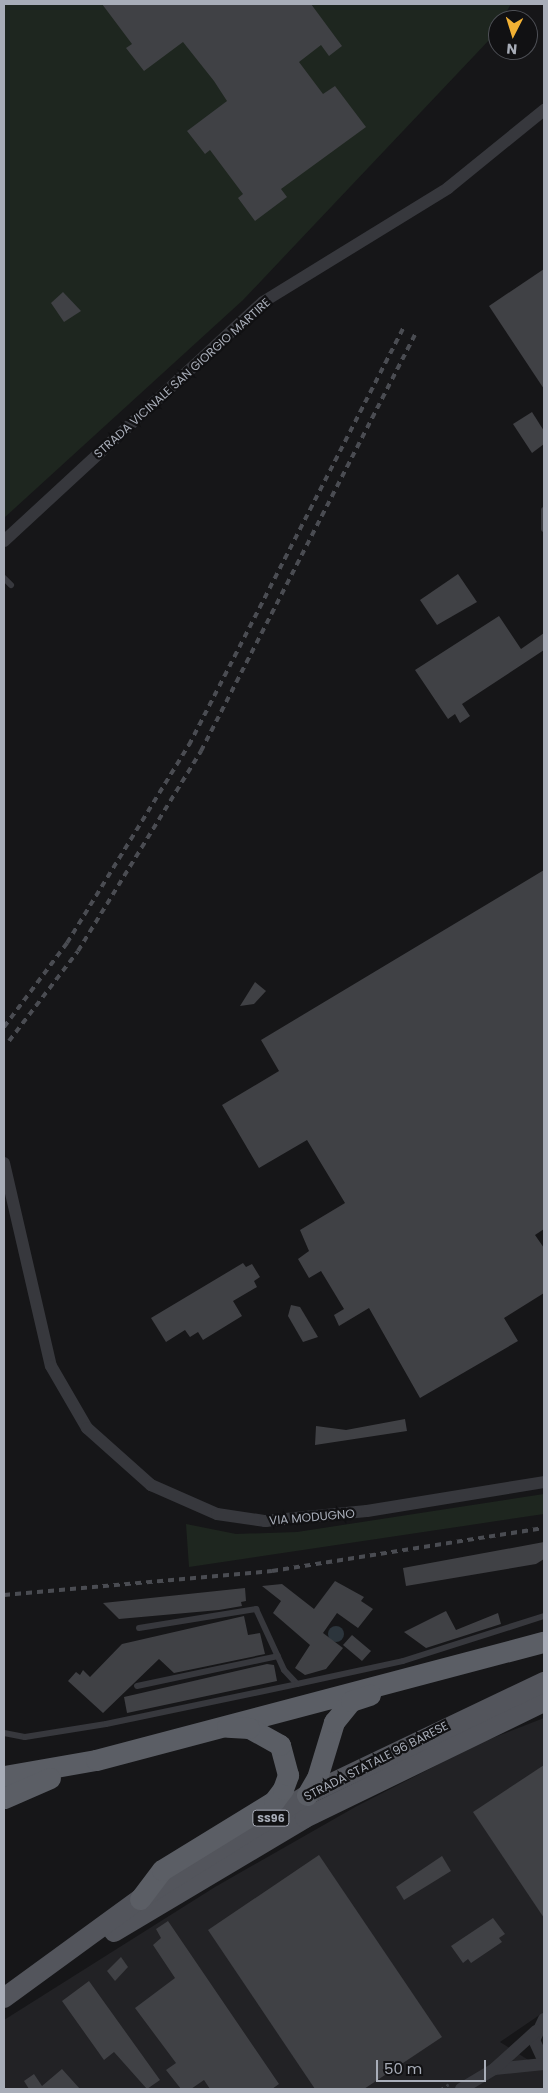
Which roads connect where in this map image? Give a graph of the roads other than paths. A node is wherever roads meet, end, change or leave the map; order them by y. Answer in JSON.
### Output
{"nodes":[{"id":1,"x":544,"y":110,"type":"edge"},
{"id":2,"x":544,"y":510,"type":"edge"},
{"id":3,"x":544,"y":529,"type":"edge"},
{"id":4,"x":4,"y":541,"type":"edge"},
{"id":5,"x":4,"y":578,"type":"edge"},
{"id":6,"x":11,"y":585,"type":"dead end"},
{"id":7,"x":4,"y":1162,"type":"edge"},
{"id":8,"x":544,"y":1482,"type":"edge"},
{"id":9,"x":544,"y":1616,"type":"edge"},
{"id":10,"x":139,"y":1628,"type":"dead end"},
{"id":11,"x":544,"y":1642,"type":"edge"},
{"id":12,"x":278,"y":1656,"type":"junction"},
{"id":13,"x":413,"y":1674,"type":"junction"},
{"id":14,"x":544,"y":1682,"type":"edge"},
{"id":15,"x":297,"y":1684,"type":"junction"},
{"id":16,"x":138,"y":1686,"type":"dead end"},
{"id":17,"x":544,"y":1702,"type":"edge"},
{"id":18,"x":226,"y":1727,"type":"junction"},
{"id":19,"x":4,"y":1733,"type":"edge"},
{"id":20,"x":96,"y":1760,"type":"junction"},
{"id":21,"x":4,"y":1776,"type":"edge"},
{"id":22,"x":307,"y":1795,"type":"junction"},
{"id":23,"x":4,"y":1798,"type":"edge"},
{"id":24,"x":140,"y":1899,"type":"junction"},
{"id":25,"x":11,"y":1993,"type":"edge"},
{"id":26,"x":544,"y":2019,"type":"edge"},
{"id":27,"x":536,"y":2031,"type":"junction"},
{"id":28,"x":544,"y":2062,"type":"edge"},
{"id":29,"x":494,"y":2069,"type":"junction"},
{"id":30,"x":461,"y":2089,"type":"edge"}],
"edges":[{"from":1,"to":4,"type":"street","name":"STRADA VICINALE SAN GIORGIO MARTIRE"},
{"from":2,"to":3,"type":"lane"},
{"from":5,"to":6,"type":"lane"},
{"from":7,"to":8,"type":"street","name":"VIA MODUGNO"},
{"from":9,"to":15,"type":"lane"},
{"from":10,"to":12,"type":"lane"},
{"from":11,"to":13,"type":"highway"},
{"from":12,"to":15,"type":"lane"},
{"from":12,"to":16,"type":"lane"},
{"from":13,"to":18,"type":"highway"},
{"from":13,"to":22,"type":"highway"},
{"from":14,"to":22,"type":"main road","name":"STRADA STATALE 96 BARESE","number":"SS96"},
{"from":15,"to":19,"type":"lane"},
{"from":17,"to":25,"type":"main road","name":"STRADA STATALE 96 BARESE","number":"SS96"},
{"from":18,"to":20,"type":"highway"},
{"from":18,"to":24,"type":"highway"},
{"from":20,"to":21,"type":"highway"},
{"from":20,"to":23,"type":"highway"},
{"from":22,"to":24,"type":"main road","name":"STRADA STATALE 96 BARESE","number":"SS96"},
{"from":24,"to":25,"type":"main road","name":"STRADA STATALE 96 BARESE","number":"SS96"},
{"from":26,"to":27,"type":"street"},
{"from":27,"to":28,"type":"street"},
{"from":27,"to":29,"type":"street"},
{"from":28,"to":29,"type":"street"},
{"from":29,"to":30,"type":"street"}]}
